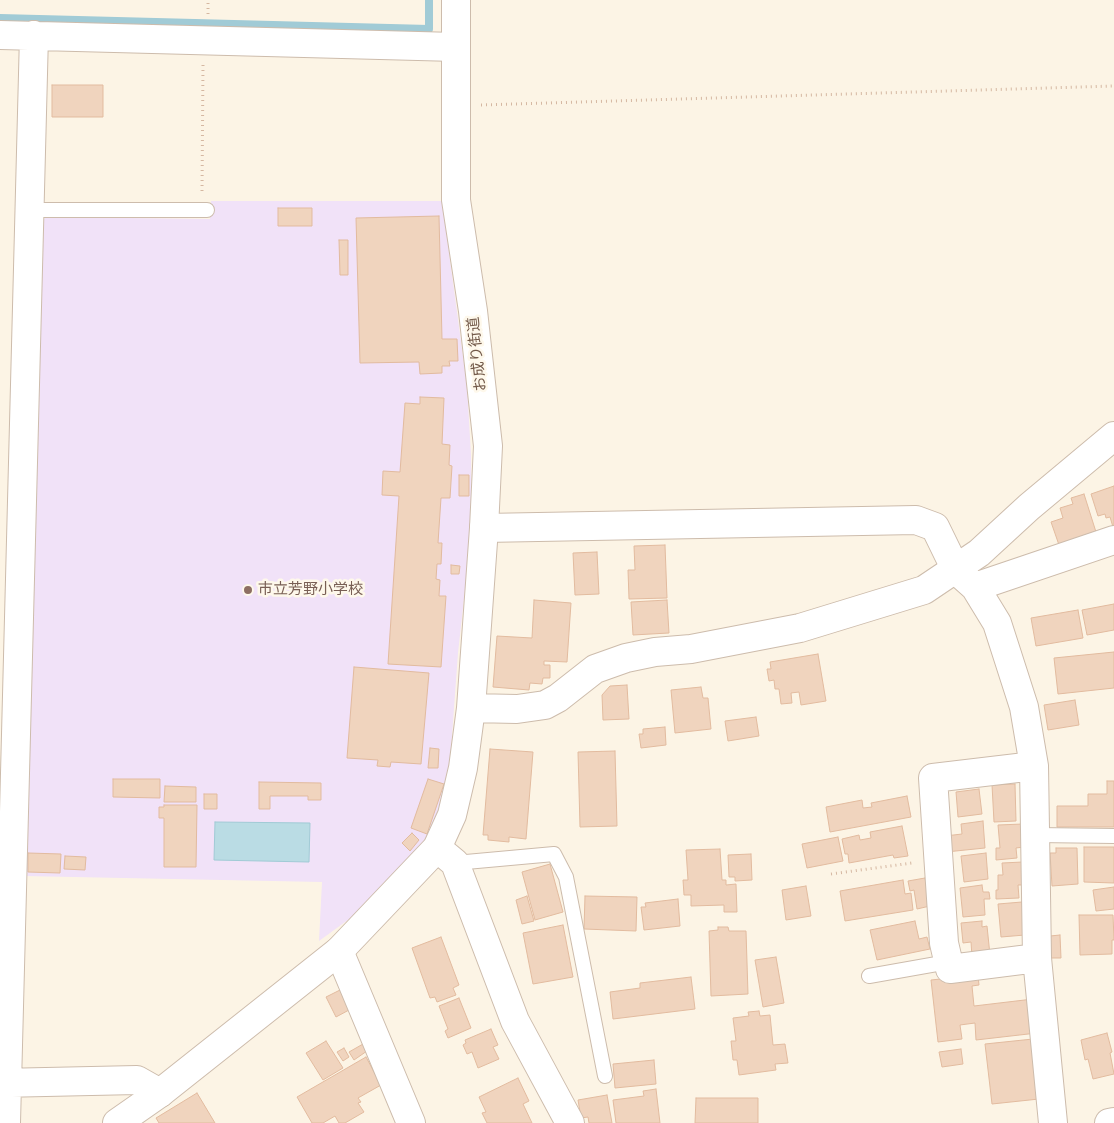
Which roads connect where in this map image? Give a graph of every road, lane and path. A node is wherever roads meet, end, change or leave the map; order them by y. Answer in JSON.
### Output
{"nodes":[{"id":1,"x":456,"y":0,"type":"edge"},
{"id":2,"x":34,"y":35,"type":"junction"},
{"id":3,"x":0,"y":36,"type":"edge"},
{"id":4,"x":203,"y":40,"type":"junction"},
{"id":5,"x":456,"y":47,"type":"junction"},
{"id":6,"x":1114,"y":86,"type":"edge"},
{"id":7,"x":456,"y":106,"type":"junction"},
{"id":8,"x":29,"y":210,"type":"junction"},
{"id":9,"x":204,"y":210,"type":"joint"},
{"id":10,"x":1114,"y":436,"type":"edge"},
{"id":11,"x":484,"y":528,"type":"junction"},
{"id":12,"x":1114,"y":540,"type":"edge"},
{"id":13,"x":965,"y":579,"type":"junction"},
{"id":14,"x":471,"y":708,"type":"junction"},
{"id":15,"x":1034,"y":766,"type":"junction"},
{"id":16,"x":1036,"y":835,"type":"junction"},
{"id":17,"x":1114,"y":836,"type":"edge"},
{"id":18,"x":446,"y":856,"type":"junction"},
{"id":19,"x":938,"y":860,"type":"junction"},
{"id":20,"x":831,"y":874,"type":"dead end"},
{"id":21,"x":339,"y":951,"type":"junction"},
{"id":22,"x":1037,"y":958,"type":"junction"},
{"id":23,"x":948,"y":962,"type":"junction"},
{"id":24,"x":869,"y":976,"type":"dead end"},
{"id":25,"x":606,"y":1076,"type":"dead end"},
{"id":26,"x":3,"y":1083,"type":"edge"},
{"id":27,"x":160,"y":1093,"type":"junction"},
{"id":28,"x":1114,"y":1122,"type":"edge"},
{"id":29,"x":6,"y":1123,"type":"edge"},
{"id":30,"x":117,"y":1123,"type":"edge"},
{"id":31,"x":411,"y":1123,"type":"edge"},
{"id":32,"x":570,"y":1123,"type":"edge"},
{"id":33,"x":1054,"y":1123,"type":"edge"},
{"id":34,"x":1109,"y":1123,"type":"edge"}],
"edges":[{"from":1,"to":5,"type":"street","name":"お成り街道"},
{"from":2,"to":3,"type":"street"},
{"from":2,"to":4,"type":"street"},
{"from":2,"to":8,"type":"street"},
{"from":4,"to":5,"type":"street"},
{"from":4,"to":9,"type":"path"},
{"from":5,"to":7,"type":"street","name":"お成り街道"},
{"from":6,"to":7,"type":"path"},
{"from":7,"to":11,"type":"street","name":"お成り街道"},
{"from":8,"to":9,"type":"lane"},
{"from":8,"to":26,"type":"street"},
{"from":10,"to":13,"type":"street"},
{"from":11,"to":13,"type":"street"},
{"from":11,"to":14,"type":"street","name":"お成り街道"},
{"from":12,"to":13,"type":"street"},
{"from":13,"to":14,"type":"street"},
{"from":13,"to":15,"type":"street"},
{"from":14,"to":18,"type":"street","name":"お成り街道"},
{"from":15,"to":16,"type":"street"},
{"from":15,"to":19,"type":"street"},
{"from":16,"to":17,"type":"lane"},
{"from":16,"to":22,"type":"street"},
{"from":18,"to":21,"type":"street","name":"お成り街道"},
{"from":18,"to":25,"type":"lane"},
{"from":18,"to":32,"type":"street"},
{"from":19,"to":20,"type":"path"},
{"from":19,"to":23,"type":"street"},
{"from":21,"to":27,"type":"street","name":"お成り街道"},
{"from":21,"to":31,"type":"street"},
{"from":22,"to":23,"type":"street"},
{"from":22,"to":33,"type":"street"},
{"from":23,"to":24,"type":"lane"},
{"from":26,"to":27,"type":"street"},
{"from":26,"to":29,"type":"street"},
{"from":27,"to":30,"type":"street","name":"お成り街道"},
{"from":28,"to":34,"type":"street"}]}
